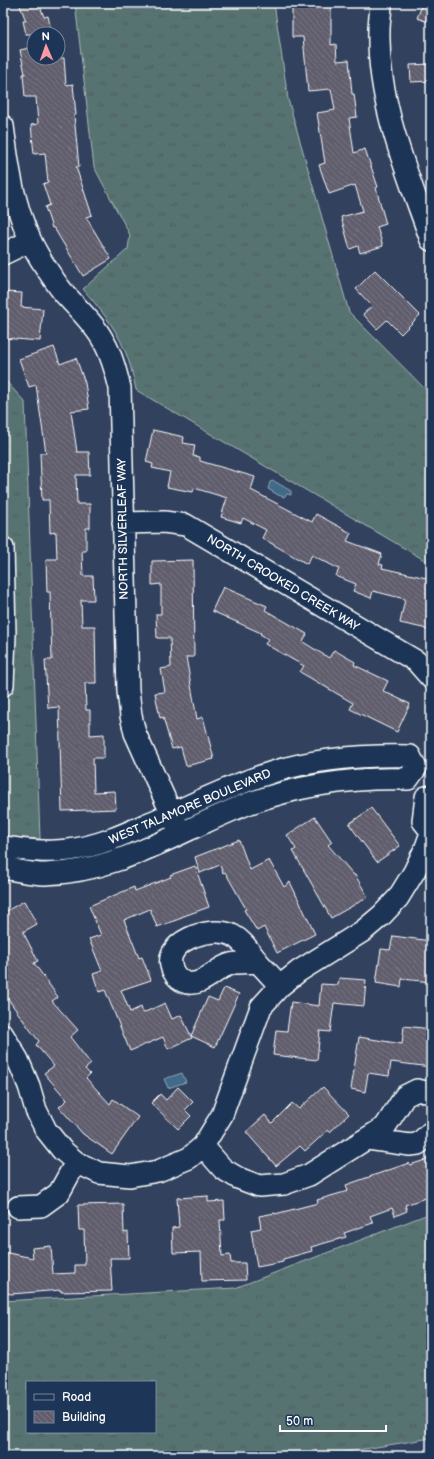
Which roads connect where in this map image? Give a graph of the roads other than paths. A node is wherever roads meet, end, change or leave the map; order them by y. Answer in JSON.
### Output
{"nodes":[{"id":1,"x":381,"y":3,"type":"edge"},
{"id":2,"x":3,"y":126,"type":"edge"},
{"id":3,"x":431,"y":240,"type":"edge"},
{"id":4,"x":30,"y":241,"type":"junction"},
{"id":5,"x":3,"y":254,"type":"edge"},
{"id":6,"x":123,"y":523,"type":"junction"},
{"id":7,"x":3,"y":548,"type":"edge"},
{"id":8,"x":431,"y":678,"type":"edge"},
{"id":9,"x":3,"y":685,"type":"edge"},
{"id":10,"x":424,"y":768,"type":"edge"},
{"id":11,"x":431,"y":796,"type":"edge"},
{"id":12,"x":171,"y":814,"type":"junction"},
{"id":13,"x":431,"y":832,"type":"edge"},
{"id":14,"x":181,"y":834,"type":"junction"},
{"id":15,"x":3,"y":847,"type":"edge"},
{"id":16,"x":3,"y":868,"type":"edge"},
{"id":17,"x":258,"y":962,"type":"dead end"},
{"id":18,"x":280,"y":986,"type":"junction"},
{"id":19,"x":3,"y":1035,"type":"edge"},
{"id":20,"x":431,"y":1093,"type":"edge"},
{"id":21,"x":431,"y":1132,"type":"edge"},
{"id":22,"x":368,"y":1139,"type":"junction"},
{"id":23,"x":203,"y":1146,"type":"junction"},
{"id":24,"x":76,"y":1162,"type":"junction"},
{"id":25,"x":18,"y":1206,"type":"dead end"}],
"edges":[{"from":1,"to":3,"type":"street"},
{"from":2,"to":4,"type":"street","name":"NORTH SILVERLEAF WAY"},
{"from":4,"to":5,"type":"street"},
{"from":4,"to":6,"type":"street","name":"NORTH SILVERLEAF WAY"},
{"from":6,"to":8,"type":"street","name":"NORTH CROOKED CREEK WAY"},
{"from":6,"to":12,"type":"street","name":"NORTH SILVERLEAF WAY"},
{"from":7,"to":9,"type":"street"},
{"from":10,"to":12,"type":"street","name":"WEST TALAMORE BOULEVARD"},
{"from":10,"to":14,"type":"street","name":"WEST TALAMORE BOULEVARD"},
{"from":11,"to":13,"type":"street"},
{"from":12,"to":14,"type":"street","name":"NORTH SILVERLEAF WAY"},
{"from":12,"to":15,"type":"street","name":"WEST TALAMORE BOULEVARD"},
{"from":13,"to":18,"type":"street"},
{"from":14,"to":16,"type":"street","name":"WEST TALAMORE BOULEVARD"},
{"from":17,"to":18,"type":"street"},
{"from":18,"to":23,"type":"street"},
{"from":19,"to":24,"type":"street"},
{"from":20,"to":22,"type":"street"},
{"from":21,"to":22,"type":"street"},
{"from":22,"to":23,"type":"street"},
{"from":23,"to":24,"type":"street"},
{"from":24,"to":25,"type":"street"}]}
